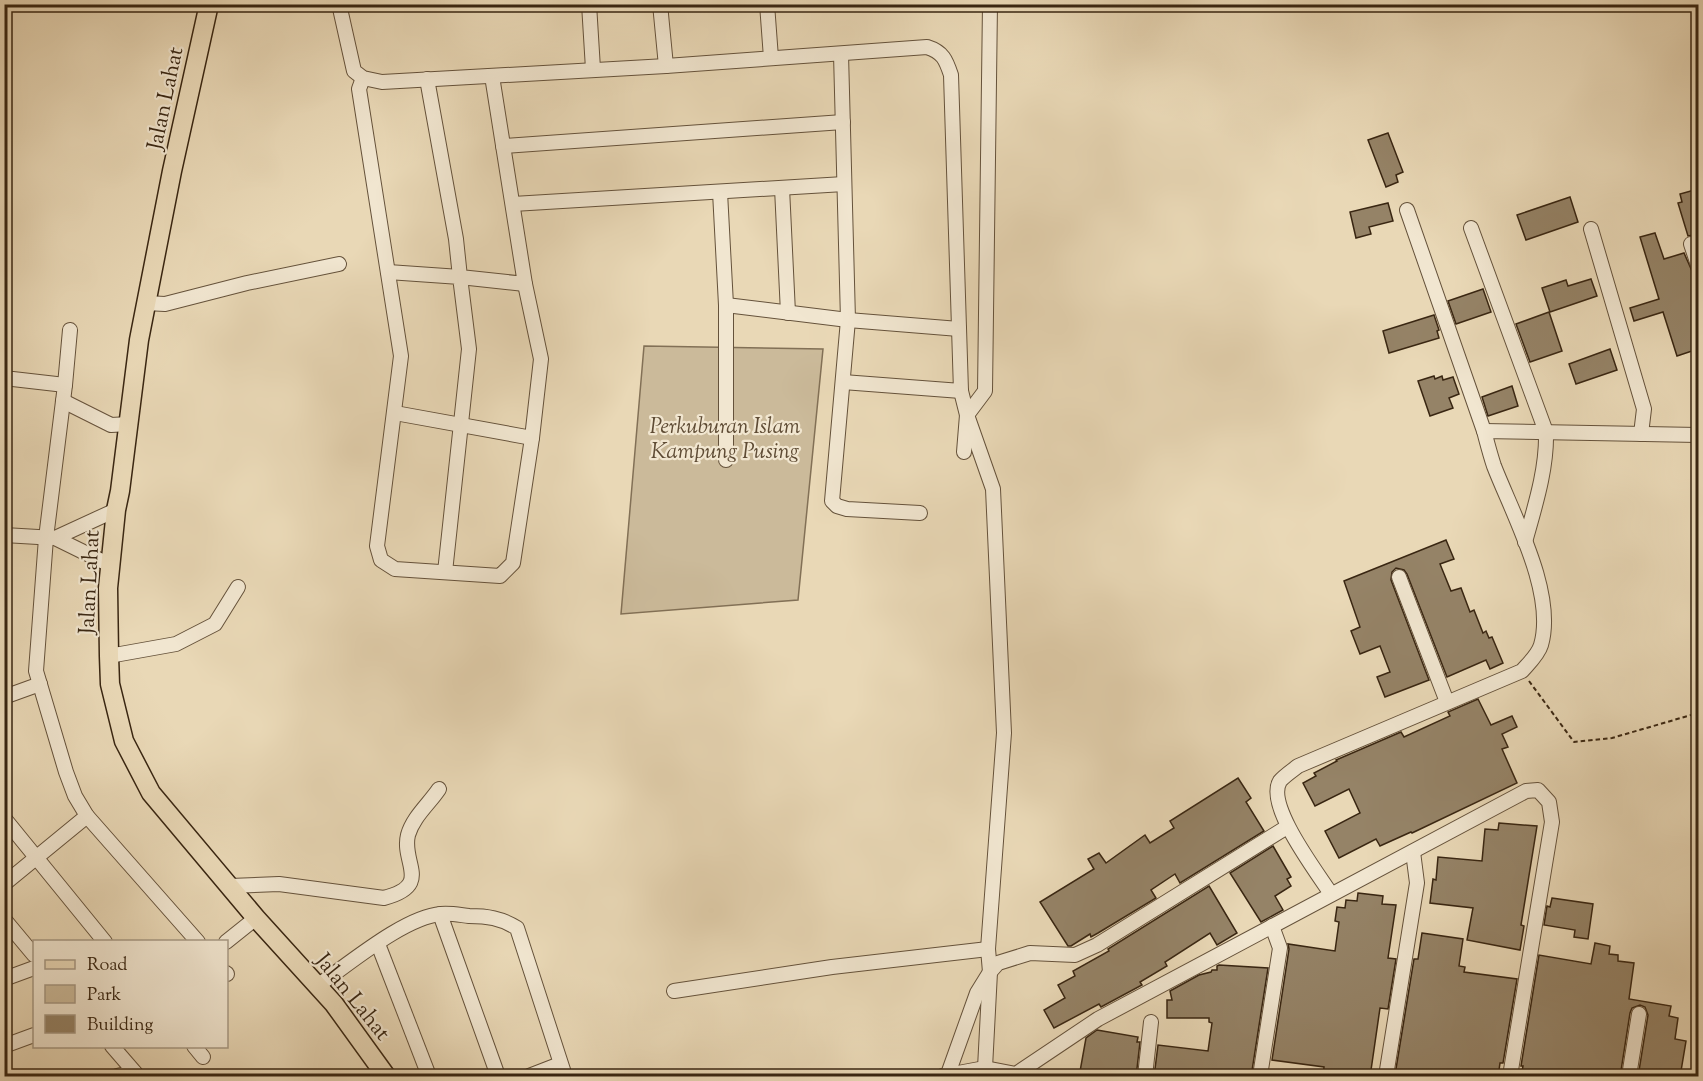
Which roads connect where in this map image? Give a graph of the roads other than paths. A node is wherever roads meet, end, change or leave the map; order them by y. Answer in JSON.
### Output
{"nodes":[{"id":1,"x":209,"y":4,"type":"edge"},
{"id":2,"x":339,"y":4,"type":"edge"},
{"id":3,"x":589,"y":4,"type":"edge"},
{"id":4,"x":660,"y":4,"type":"edge"},
{"id":5,"x":767,"y":4,"type":"edge"},
{"id":6,"x":990,"y":4,"type":"edge"},
{"id":7,"x":841,"y":54,"type":"junction"},
{"id":8,"x":771,"y":58,"type":"junction"},
{"id":9,"x":666,"y":66,"type":"junction"},
{"id":10,"x":593,"y":69,"type":"junction"},
{"id":11,"x":492,"y":76,"type":"junction"},
{"id":12,"x":363,"y":78,"type":"junction"},
{"id":13,"x":428,"y":79,"type":"junction"},
{"id":14,"x":843,"y":122,"type":"junction"},
{"id":15,"x":503,"y":146,"type":"junction"},
{"id":16,"x":844,"y":184,"type":"junction"},
{"id":17,"x":782,"y":188,"type":"junction"},
{"id":18,"x":720,"y":192,"type":"junction"},
{"id":19,"x":513,"y":204,"type":"junction"},
{"id":20,"x":1407,"y":210,"type":"dead end"},
{"id":21,"x":1471,"y":228,"type":"dead end"},
{"id":22,"x":1591,"y":228,"type":"dead end"},
{"id":23,"x":1691,"y":244,"type":"dead end"},
{"id":24,"x":339,"y":264,"type":"dead end"},
{"id":25,"x":1698,"y":265,"type":"edge"},
{"id":26,"x":388,"y":272,"type":"junction"},
{"id":27,"x":460,"y":277,"type":"junction"},
{"id":28,"x":525,"y":277,"type":"junction"},
{"id":29,"x":146,"y":303,"type":"junction"},
{"id":30,"x":726,"y":305,"type":"junction"},
{"id":31,"x":788,"y":313,"type":"junction"},
{"id":32,"x":848,"y":320,"type":"junction"},
{"id":33,"x":959,"y":329,"type":"junction"},
{"id":34,"x":70,"y":330,"type":"dead end"},
{"id":35,"x":4,"y":378,"type":"edge"},
{"id":36,"x":843,"y":382,"type":"junction"},
{"id":37,"x":65,"y":385,"type":"junction"},
{"id":38,"x":961,"y":391,"type":"junction"},
{"id":39,"x":63,"y":401,"type":"junction"},
{"id":40,"x":395,"y":413,"type":"junction"},
{"id":41,"x":967,"y":415,"type":"junction"},
{"id":42,"x":129,"y":424,"type":"junction"},
{"id":43,"x":460,"y":426,"type":"junction"},
{"id":44,"x":1484,"y":430,"type":"junction"},
{"id":45,"x":1546,"y":432,"type":"junction"},
{"id":46,"x":1641,"y":434,"type":"junction"},
{"id":47,"x":1698,"y":435,"type":"edge"},
{"id":48,"x":532,"y":438,"type":"junction"},
{"id":49,"x":964,"y":452,"type":"dead end"},
{"id":50,"x":726,"y":460,"type":"dead end"},
{"id":51,"x":116,"y":510,"type":"junction"},
{"id":52,"x":920,"y":513,"type":"dead end"},
{"id":53,"x":4,"y":535,"type":"edge"},
{"id":54,"x":50,"y":538,"type":"junction"},
{"id":55,"x":1525,"y":542,"type":"junction"},
{"id":56,"x":110,"y":565,"type":"junction"},
{"id":57,"x":445,"y":572,"type":"junction"},
{"id":58,"x":1399,"y":577,"type":"dead end"},
{"id":59,"x":238,"y":587,"type":"dead end"},
{"id":60,"x":109,"y":656,"type":"junction"},
{"id":61,"x":40,"y":684,"type":"junction"},
{"id":62,"x":4,"y":697,"type":"edge"},
{"id":63,"x":1447,"y":702,"type":"junction"},
{"id":64,"x":439,"y":789,"type":"dead end"},
{"id":65,"x":87,"y":816,"type":"junction"},
{"id":66,"x":4,"y":818,"type":"edge"},
{"id":67,"x":1287,"y":827,"type":"junction"},
{"id":68,"x":1413,"y":852,"type":"junction"},
{"id":69,"x":37,"y":858,"type":"junction"},
{"id":70,"x":4,"y":884,"type":"edge"},
{"id":71,"x":230,"y":886,"type":"junction"},
{"id":72,"x":1331,"y":894,"type":"junction"},
{"id":73,"x":440,"y":914,"type":"junction"},
{"id":74,"x":256,"y":918,"type":"junction"},
{"id":75,"x":4,"y":919,"type":"edge"},
{"id":76,"x":1272,"y":926,"type":"junction"},
{"id":77,"x":103,"y":940,"type":"edge"},
{"id":78,"x":196,"y":940,"type":"edge"},
{"id":79,"x":228,"y":940,"type":"edge"},
{"id":80,"x":378,"y":944,"type":"junction"},
{"id":81,"x":988,"y":950,"type":"junction"},
{"id":82,"x":33,"y":954,"type":"edge"},
{"id":83,"x":33,"y":968,"type":"edge"},
{"id":84,"x":990,"y":972,"type":"junction"},
{"id":85,"x":4,"y":979,"type":"edge"},
{"id":86,"x":317,"y":986,"type":"junction"},
{"id":87,"x":674,"y":991,"type":"dead end"},
{"id":88,"x":1639,"y":1014,"type":"dead end"},
{"id":89,"x":1151,"y":1022,"type":"dead end"},
{"id":90,"x":33,"y":1035,"type":"edge"},
{"id":91,"x":4,"y":1046,"type":"edge"},
{"id":92,"x":113,"y":1048,"type":"edge"},
{"id":93,"x":985,"y":1068,"type":"junction"},
{"id":94,"x":563,"y":1070,"type":"edge"},
{"id":95,"x":136,"y":1074,"type":"edge"},
{"id":96,"x":964,"y":1074,"type":"edge"},
{"id":97,"x":945,"y":1075,"type":"edge"},
{"id":98,"x":1017,"y":1075,"type":"edge"},
{"id":99,"x":117,"y":1077,"type":"edge"},
{"id":100,"x":386,"y":1077,"type":"edge"},
{"id":101,"x":429,"y":1077,"type":"edge"},
{"id":102,"x":498,"y":1077,"type":"edge"},
{"id":103,"x":529,"y":1077,"type":"edge"},
{"id":104,"x":1145,"y":1077,"type":"edge"},
{"id":105,"x":1260,"y":1077,"type":"edge"},
{"id":106,"x":1386,"y":1077,"type":"edge"},
{"id":107,"x":1510,"y":1077,"type":"edge"},
{"id":108,"x":1629,"y":1077,"type":"edge"}],
"edges":[{"from":1,"to":29,"type":"main road","name":"Jalan Lahat"},
{"from":2,"to":12,"type":"street"},
{"from":3,"to":10,"type":"street"},
{"from":4,"to":9,"type":"street"},
{"from":5,"to":8,"type":"street"},
{"from":6,"to":41,"type":"street"},
{"from":7,"to":8,"type":"street"},
{"from":7,"to":14,"type":"street"},
{"from":7,"to":33,"type":"street"},
{"from":8,"to":9,"type":"street"},
{"from":9,"to":10,"type":"street"},
{"from":10,"to":11,"type":"street"},
{"from":11,"to":13,"type":"street"},
{"from":11,"to":15,"type":"street"},
{"from":12,"to":13,"type":"street"},
{"from":12,"to":26,"type":"street"},
{"from":13,"to":27,"type":"street"},
{"from":14,"to":15,"type":"street"},
{"from":14,"to":16,"type":"street"},
{"from":15,"to":19,"type":"street"},
{"from":16,"to":17,"type":"street"},
{"from":16,"to":32,"type":"street"},
{"from":17,"to":18,"type":"street"},
{"from":17,"to":31,"type":"street"},
{"from":18,"to":19,"type":"street"},
{"from":18,"to":30,"type":"street"},
{"from":19,"to":28,"type":"street"},
{"from":20,"to":44,"type":"street"},
{"from":21,"to":45,"type":"street"},
{"from":22,"to":46,"type":"street"},
{"from":23,"to":25,"type":"street"},
{"from":24,"to":29,"type":"street"},
{"from":26,"to":27,"type":"street"},
{"from":26,"to":40,"type":"street"},
{"from":27,"to":28,"type":"street"},
{"from":27,"to":43,"type":"street"},
{"from":28,"to":48,"type":"street"},
{"from":29,"to":42,"type":"main road","name":"Jalan Lahat"},
{"from":30,"to":31,"type":"street"},
{"from":30,"to":50,"type":"street"},
{"from":31,"to":32,"type":"street"},
{"from":32,"to":33,"type":"street"},
{"from":32,"to":36,"type":"street"},
{"from":33,"to":38,"type":"street"},
{"from":34,"to":37,"type":"street"},
{"from":35,"to":37,"type":"street"},
{"from":36,"to":38,"type":"street"},
{"from":36,"to":52,"type":"street"},
{"from":37,"to":39,"type":"street"},
{"from":38,"to":41,"type":"street"},
{"from":39,"to":42,"type":"street"},
{"from":39,"to":54,"type":"street"},
{"from":40,"to":43,"type":"street"},
{"from":40,"to":57,"type":"street"},
{"from":41,"to":49,"type":"street"},
{"from":41,"to":81,"type":"street"},
{"from":42,"to":51,"type":"main road","name":"Jalan Lahat"},
{"from":43,"to":48,"type":"street"},
{"from":43,"to":57,"type":"street"},
{"from":44,"to":45,"type":"street"},
{"from":44,"to":55,"type":"street"},
{"from":45,"to":46,"type":"street"},
{"from":45,"to":55,"type":"street"},
{"from":46,"to":47,"type":"street"},
{"from":48,"to":57,"type":"street"},
{"from":51,"to":54,"type":"street"},
{"from":51,"to":56,"type":"main road","name":"Jalan Lahat"},
{"from":53,"to":54,"type":"street"},
{"from":54,"to":56,"type":"street"},
{"from":54,"to":61,"type":"street"},
{"from":55,"to":63,"type":"street"},
{"from":56,"to":60,"type":"main road","name":"Jalan Lahat"},
{"from":58,"to":63,"type":"street"},
{"from":59,"to":60,"type":"street"},
{"from":60,"to":71,"type":"main road","name":"Jalan Lahat"},
{"from":61,"to":62,"type":"street"},
{"from":61,"to":65,"type":"street"},
{"from":63,"to":67,"type":"street"},
{"from":64,"to":71,"type":"street"},
{"from":65,"to":69,"type":"street"},
{"from":65,"to":78,"type":"street"},
{"from":66,"to":69,"type":"street"},
{"from":67,"to":72,"type":"street"},
{"from":67,"to":84,"type":"street"},
{"from":68,"to":72,"type":"street"},
{"from":68,"to":106,"type":"street"},
{"from":68,"to":107,"type":"street"},
{"from":69,"to":70,"type":"street"},
{"from":69,"to":77,"type":"street"},
{"from":71,"to":74,"type":"main road","name":"Jalan Lahat"},
{"from":72,"to":76,"type":"street"},
{"from":73,"to":80,"type":"street"},
{"from":73,"to":94,"type":"street"},
{"from":73,"to":102,"type":"street"},
{"from":74,"to":79,"type":"street"},
{"from":74,"to":86,"type":"main road","name":"Jalan Lahat"},
{"from":75,"to":82,"type":"street"},
{"from":76,"to":98,"type":"street"},
{"from":76,"to":105,"type":"street"},
{"from":80,"to":86,"type":"street"},
{"from":80,"to":101,"type":"street"},
{"from":81,"to":84,"type":"street"},
{"from":81,"to":87,"type":"street"},
{"from":83,"to":85,"type":"street"},
{"from":84,"to":93,"type":"street"},
{"from":84,"to":97,"type":"street"},
{"from":86,"to":100,"type":"main road","name":"Jalan Lahat"},
{"from":88,"to":108,"type":"street"},
{"from":89,"to":104,"type":"street"},
{"from":90,"to":91,"type":"street"},
{"from":92,"to":95,"type":"street"},
{"from":93,"to":96,"type":"street"},
{"from":93,"to":98,"type":"street"},
{"from":94,"to":103,"type":"street"},
{"from":95,"to":99,"type":"street"},
{"from":96,"to":97,"type":"street"}]}
